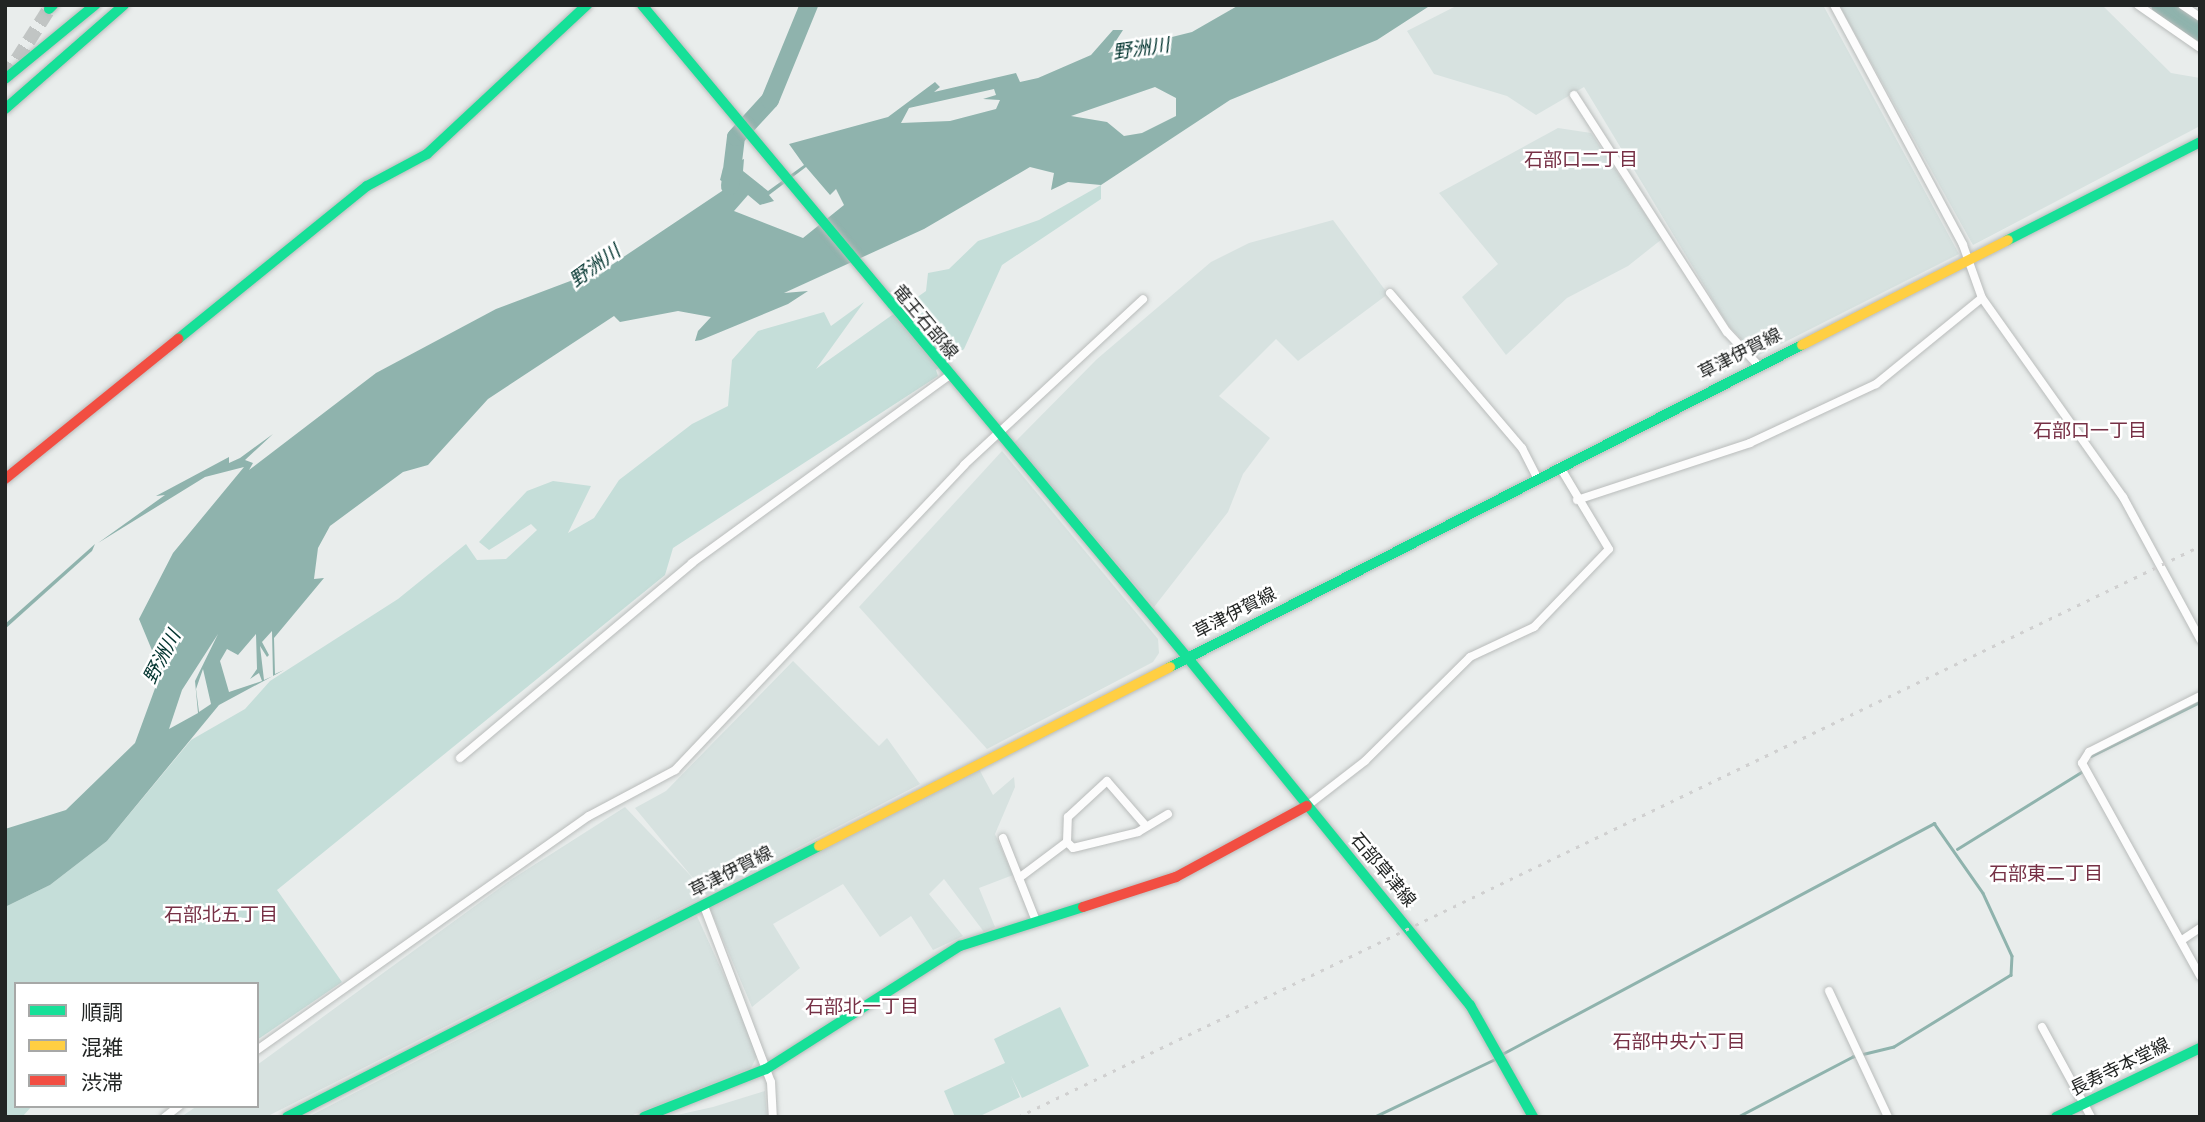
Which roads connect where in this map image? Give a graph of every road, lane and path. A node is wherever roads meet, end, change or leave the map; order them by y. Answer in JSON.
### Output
{"nodes":[{"id":1,"x":95,"y":5,"type":"edge"},
{"id":2,"x":124,"y":5,"type":"edge"},
{"id":3,"x":587,"y":5,"type":"edge"},
{"id":4,"x":642,"y":5,"type":"edge"},
{"id":5,"x":1834,"y":5,"type":"edge"},
{"id":6,"x":2138,"y":5,"type":"edge"},
{"id":7,"x":2182,"y":5,"type":"edge"},
{"id":8,"x":2200,"y":17,"type":"edge"},
{"id":9,"x":2200,"y":48,"type":"edge"},
{"id":10,"x":5,"y":79,"type":"edge"},
{"id":11,"x":1574,"y":95,"type":"dead end"},
{"id":12,"x":5,"y":109,"type":"edge"},
{"id":13,"x":2200,"y":142,"type":"edge"},
{"id":14,"x":1966,"y":260,"type":"junction"},
{"id":15,"x":1390,"y":293,"type":"dead end"},
{"id":16,"x":1982,"y":298,"type":"junction"},
{"id":17,"x":1143,"y":299,"type":"dead end"},
{"id":18,"x":1757,"y":364,"type":"junction"},
{"id":19,"x":945,"y":373,"type":"junction"},
{"id":20,"x":996,"y":433,"type":"junction"},
{"id":21,"x":1560,"y":467,"type":"junction"},
{"id":22,"x":1538,"y":479,"type":"junction"},
{"id":23,"x":5,"y":480,"type":"edge"},
{"id":24,"x":1577,"y":500,"type":"junction"},
{"id":25,"x":2200,"y":639,"type":"edge"},
{"id":26,"x":1187,"y":657,"type":"junction"},
{"id":27,"x":2200,"y":696,"type":"edge"},
{"id":28,"x":460,"y":758,"type":"dead end"},
{"id":29,"x":1307,"y":806,"type":"junction"},
{"id":30,"x":1168,"y":814,"type":"dead end"},
{"id":31,"x":1146,"y":826,"type":"junction"},
{"id":32,"x":1003,"y":838,"type":"dead end"},
{"id":33,"x":1067,"y":842,"type":"junction"},
{"id":34,"x":1019,"y":878,"type":"junction"},
{"id":35,"x":704,"y":906,"type":"junction"},
{"id":36,"x":1036,"y":921,"type":"junction"},
{"id":37,"x":2200,"y":928,"type":"edge"},
{"id":38,"x":2182,"y":940,"type":"junction"},
{"id":39,"x":2200,"y":976,"type":"edge"},
{"id":40,"x":1829,"y":991,"type":"dead end"},
{"id":41,"x":2042,"y":1027,"type":"dead end"},
{"id":42,"x":2200,"y":1048,"type":"edge"},
{"id":43,"x":259,"y":1049,"type":"edge"},
{"id":44,"x":766,"y":1069,"type":"junction"},
{"id":45,"x":2085,"y":1105,"type":"junction"},
{"id":46,"x":287,"y":1117,"type":"edge"},
{"id":47,"x":644,"y":1117,"type":"edge"},
{"id":48,"x":773,"y":1117,"type":"edge"},
{"id":49,"x":1533,"y":1117,"type":"edge"},
{"id":50,"x":1888,"y":1117,"type":"edge"},
{"id":51,"x":2056,"y":1117,"type":"edge"},
{"id":52,"x":2091,"y":1117,"type":"edge"}],
"edges":[{"from":1,"to":10,"type":"main road"},
{"from":2,"to":12,"type":"main road"},
{"from":3,"to":23,"type":"main road"},
{"from":4,"to":19,"type":"main road","name":"竜王石部線"},
{"from":5,"to":14,"type":"street"},
{"from":6,"to":9,"type":"street"},
{"from":7,"to":8,"type":"street"},
{"from":11,"to":18,"type":"street"},
{"from":13,"to":14,"type":"main road","name":"草津伊賀線"},
{"from":14,"to":16,"type":"street"},
{"from":14,"to":18,"type":"main road","name":"草津伊賀線"},
{"from":15,"to":22,"type":"street"},
{"from":16,"to":24,"type":"street"},
{"from":16,"to":25,"type":"street"},
{"from":17,"to":20,"type":"street"},
{"from":18,"to":21,"type":"main road","name":"草津伊賀線"},
{"from":19,"to":20,"type":"main road","name":"竜王石部線"},
{"from":19,"to":28,"type":"street"},
{"from":20,"to":26,"type":"main road","name":"竜王石部線"},
{"from":20,"to":43,"type":"street"},
{"from":21,"to":22,"type":"main road","name":"草津伊賀線"},
{"from":21,"to":24,"type":"street"},
{"from":22,"to":26,"type":"main road","name":"草津伊賀線"},
{"from":24,"to":29,"type":"street"},
{"from":26,"to":29,"type":"main road","name":"石部草津線"},
{"from":26,"to":35,"type":"main road","name":"草津伊賀線"},
{"from":27,"to":38,"type":"street"},
{"from":29,"to":36,"type":"main road"},
{"from":29,"to":49,"type":"main road","name":"石部草津線"},
{"from":30,"to":31,"type":"street"},
{"from":31,"to":33,"type":"street"},
{"from":31,"to":33,"type":"street"},
{"from":32,"to":34,"type":"street"},
{"from":33,"to":34,"type":"street"},
{"from":34,"to":36,"type":"street"},
{"from":35,"to":44,"type":"street"},
{"from":35,"to":46,"type":"main road","name":"草津伊賀線"},
{"from":36,"to":44,"type":"main road"},
{"from":37,"to":38,"type":"street"},
{"from":38,"to":39,"type":"street"},
{"from":40,"to":50,"type":"street"},
{"from":41,"to":45,"type":"street"},
{"from":42,"to":45,"type":"main road","name":"長寿寺本堂線"},
{"from":44,"to":47,"type":"main road"},
{"from":44,"to":48,"type":"street"},
{"from":45,"to":51,"type":"main road","name":"長寿寺本堂線"},
{"from":45,"to":52,"type":"street"}]}
